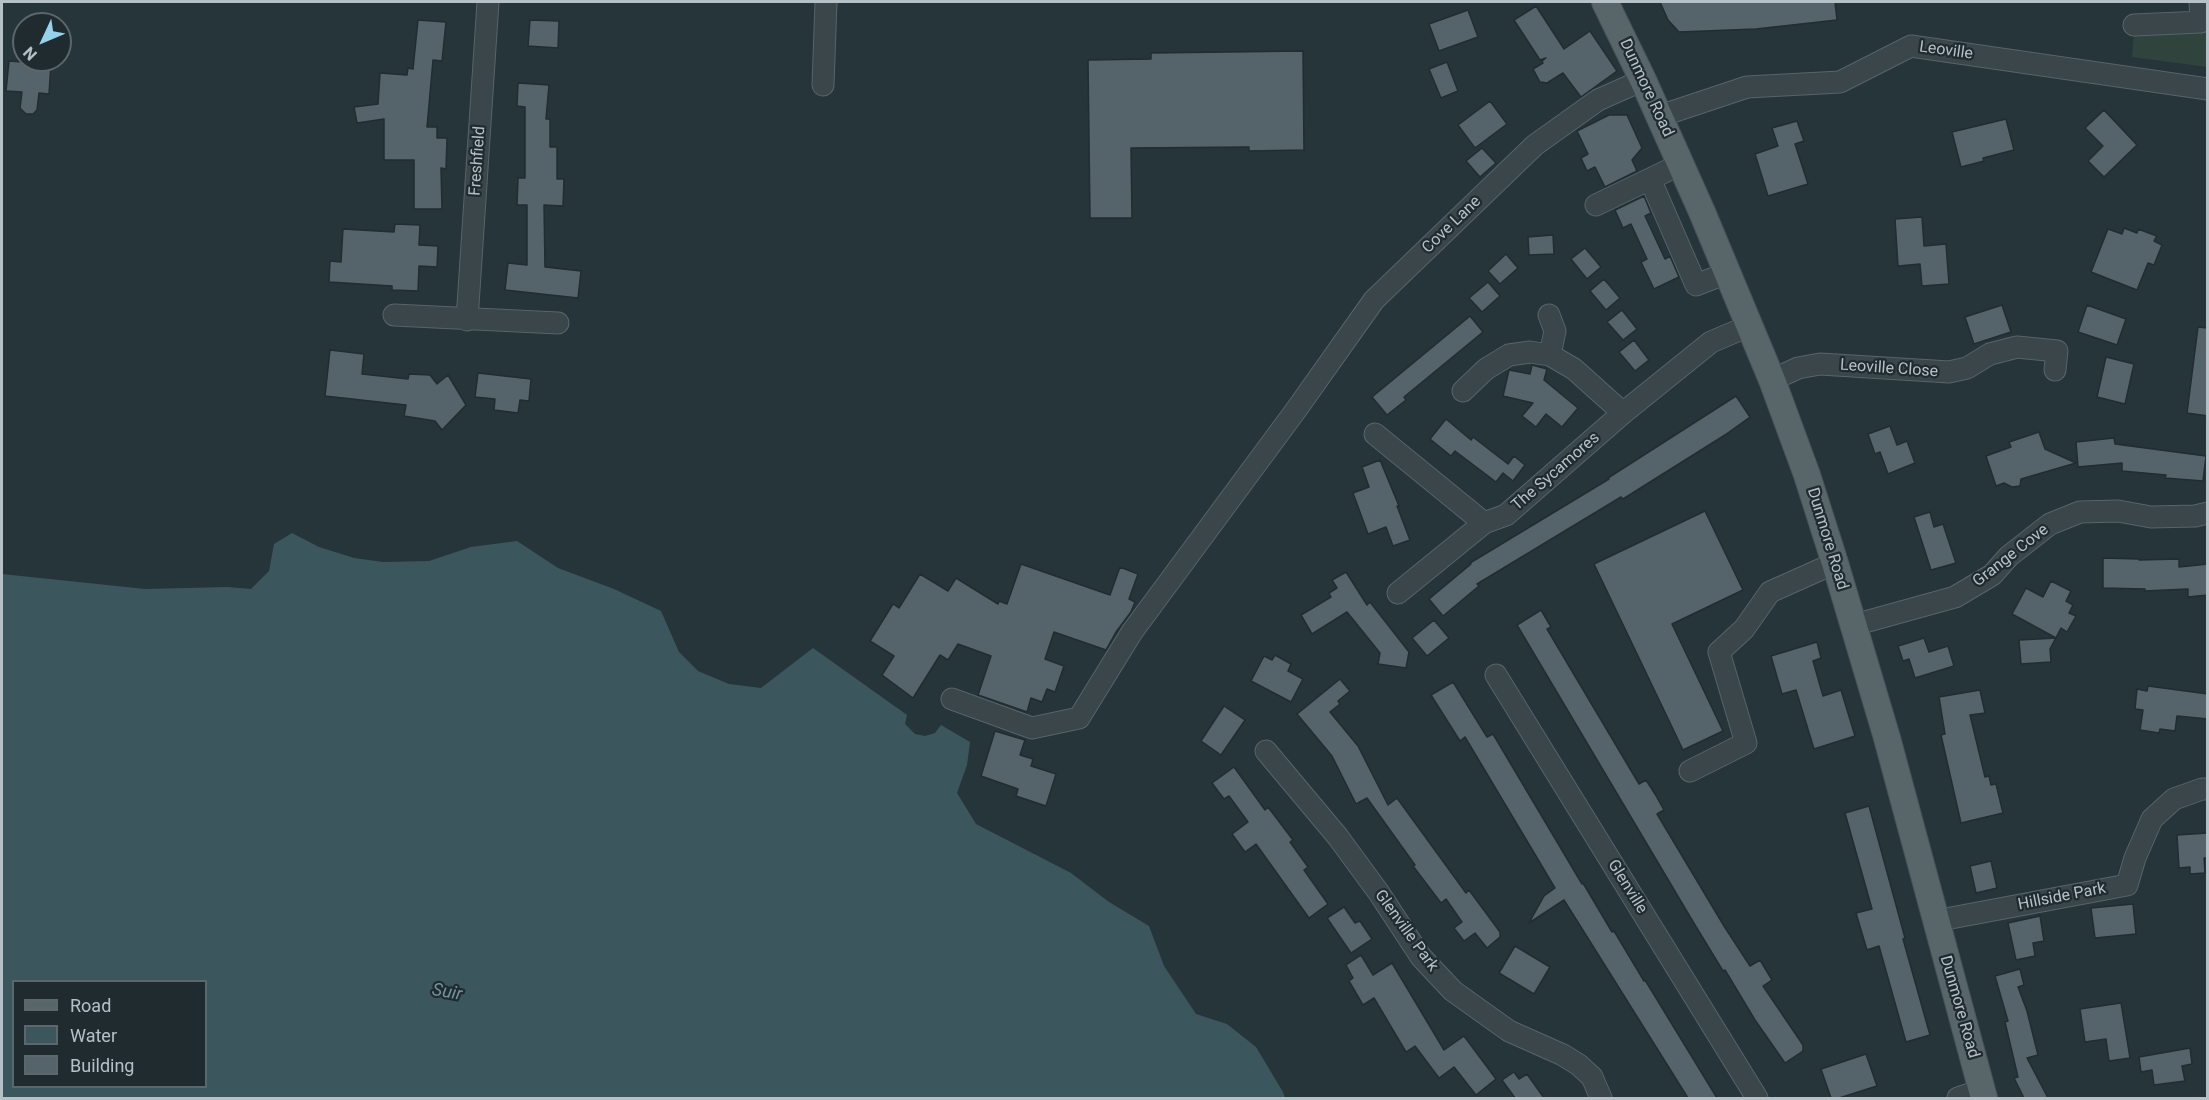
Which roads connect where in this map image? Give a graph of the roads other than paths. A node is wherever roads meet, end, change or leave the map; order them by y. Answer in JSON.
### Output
{"nodes":[{"id":1,"x":488,"y":2,"type":"edge"},
{"id":2,"x":826,"y":2,"type":"edge"},
{"id":3,"x":1605,"y":2,"type":"edge"},
{"id":4,"x":2203,"y":15,"type":"edge"},
{"id":5,"x":2134,"y":25,"type":"dead end"},
{"id":6,"x":1644,"y":80,"type":"junction"},
{"id":7,"x":823,"y":86,"type":"dead end"},
{"id":8,"x":2208,"y":89,"type":"edge"},
{"id":9,"x":1660,"y":116,"type":"junction"},
{"id":10,"x":1681,"y":164,"type":"junction"},
{"id":11,"x":1650,"y":179,"type":"junction"},
{"id":12,"x":1596,"y":205,"type":"dead end"},
{"id":13,"x":1727,"y":273,"type":"junction"},
{"id":14,"x":394,"y":315,"type":"dead end"},
{"id":15,"x":1549,"y":315,"type":"dead end"},
{"id":16,"x":467,"y":320,"type":"junction"},
{"id":17,"x":558,"y":323,"type":"dead end"},
{"id":18,"x":1749,"y":326,"type":"junction"},
{"id":19,"x":1550,"y":355,"type":"junction"},
{"id":20,"x":2055,"y":370,"type":"dead end"},
{"id":21,"x":1772,"y":380,"type":"junction"},
{"id":22,"x":1463,"y":391,"type":"dead end"},
{"id":23,"x":1623,"y":413,"type":"junction"},
{"id":24,"x":1375,"y":434,"type":"dead end"},
{"id":25,"x":2208,"y":513,"type":"edge"},
{"id":26,"x":1484,"y":523,"type":"junction"},
{"id":27,"x":1835,"y":563,"type":"junction"},
{"id":28,"x":1398,"y":593,"type":"dead end"},
{"id":29,"x":1854,"y":625,"type":"junction"},
{"id":30,"x":1496,"y":675,"type":"dead end"},
{"id":31,"x":952,"y":699,"type":"dead end"},
{"id":32,"x":1266,"y":751,"type":"dead end"},
{"id":33,"x":1690,"y":771,"type":"dead end"},
{"id":34,"x":2208,"y":789,"type":"edge"},
{"id":35,"x":1935,"y":921,"type":"junction"},
{"id":36,"x":1983,"y":1094,"type":"edge"},
{"id":37,"x":1601,"y":1098,"type":"edge"},
{"id":38,"x":1757,"y":1098,"type":"edge"},
{"id":39,"x":1958,"y":1098,"type":"edge"}],
"edges":[{"from":1,"to":16,"type":"street","name":"Freshfield"},
{"from":2,"to":7,"type":"street"},
{"from":3,"to":6,"type":"main road","name":"Dunmore Road"},
{"from":4,"to":5,"type":"street"},
{"from":6,"to":9,"type":"main road","name":"Dunmore Road"},
{"from":6,"to":31,"type":"street","name":"Cove Lane"},
{"from":8,"to":9,"type":"street","name":"Leoville"},
{"from":9,"to":10,"type":"main road","name":"Dunmore Road"},
{"from":10,"to":11,"type":"street"},
{"from":10,"to":13,"type":"main road","name":"Dunmore Road"},
{"from":11,"to":12,"type":"street"},
{"from":11,"to":13,"type":"street"},
{"from":13,"to":18,"type":"main road","name":"Dunmore Road"},
{"from":14,"to":16,"type":"street"},
{"from":15,"to":19,"type":"street"},
{"from":16,"to":17,"type":"street"},
{"from":18,"to":21,"type":"main road","name":"Dunmore Road"},
{"from":18,"to":23,"type":"street","name":"The Sycamores"},
{"from":19,"to":22,"type":"street"},
{"from":19,"to":23,"type":"street"},
{"from":20,"to":21,"type":"street","name":"Leoville Close"},
{"from":21,"to":27,"type":"main road","name":"Dunmore Road"},
{"from":23,"to":26,"type":"street","name":"The Sycamores"},
{"from":24,"to":26,"type":"street"},
{"from":25,"to":29,"type":"street","name":"Grange Cove"},
{"from":26,"to":28,"type":"street","name":"The Sycamores"},
{"from":27,"to":29,"type":"main road","name":"Dunmore Road"},
{"from":27,"to":33,"type":"street"},
{"from":29,"to":35,"type":"main road","name":"Dunmore Road"},
{"from":30,"to":38,"type":"street","name":"Glenville"},
{"from":32,"to":37,"type":"street","name":"Glenville Park"},
{"from":34,"to":35,"type":"street","name":"Hillside Park"},
{"from":35,"to":36,"type":"main road","name":"Dunmore Road"},
{"from":36,"to":39,"type":"street"}]}
